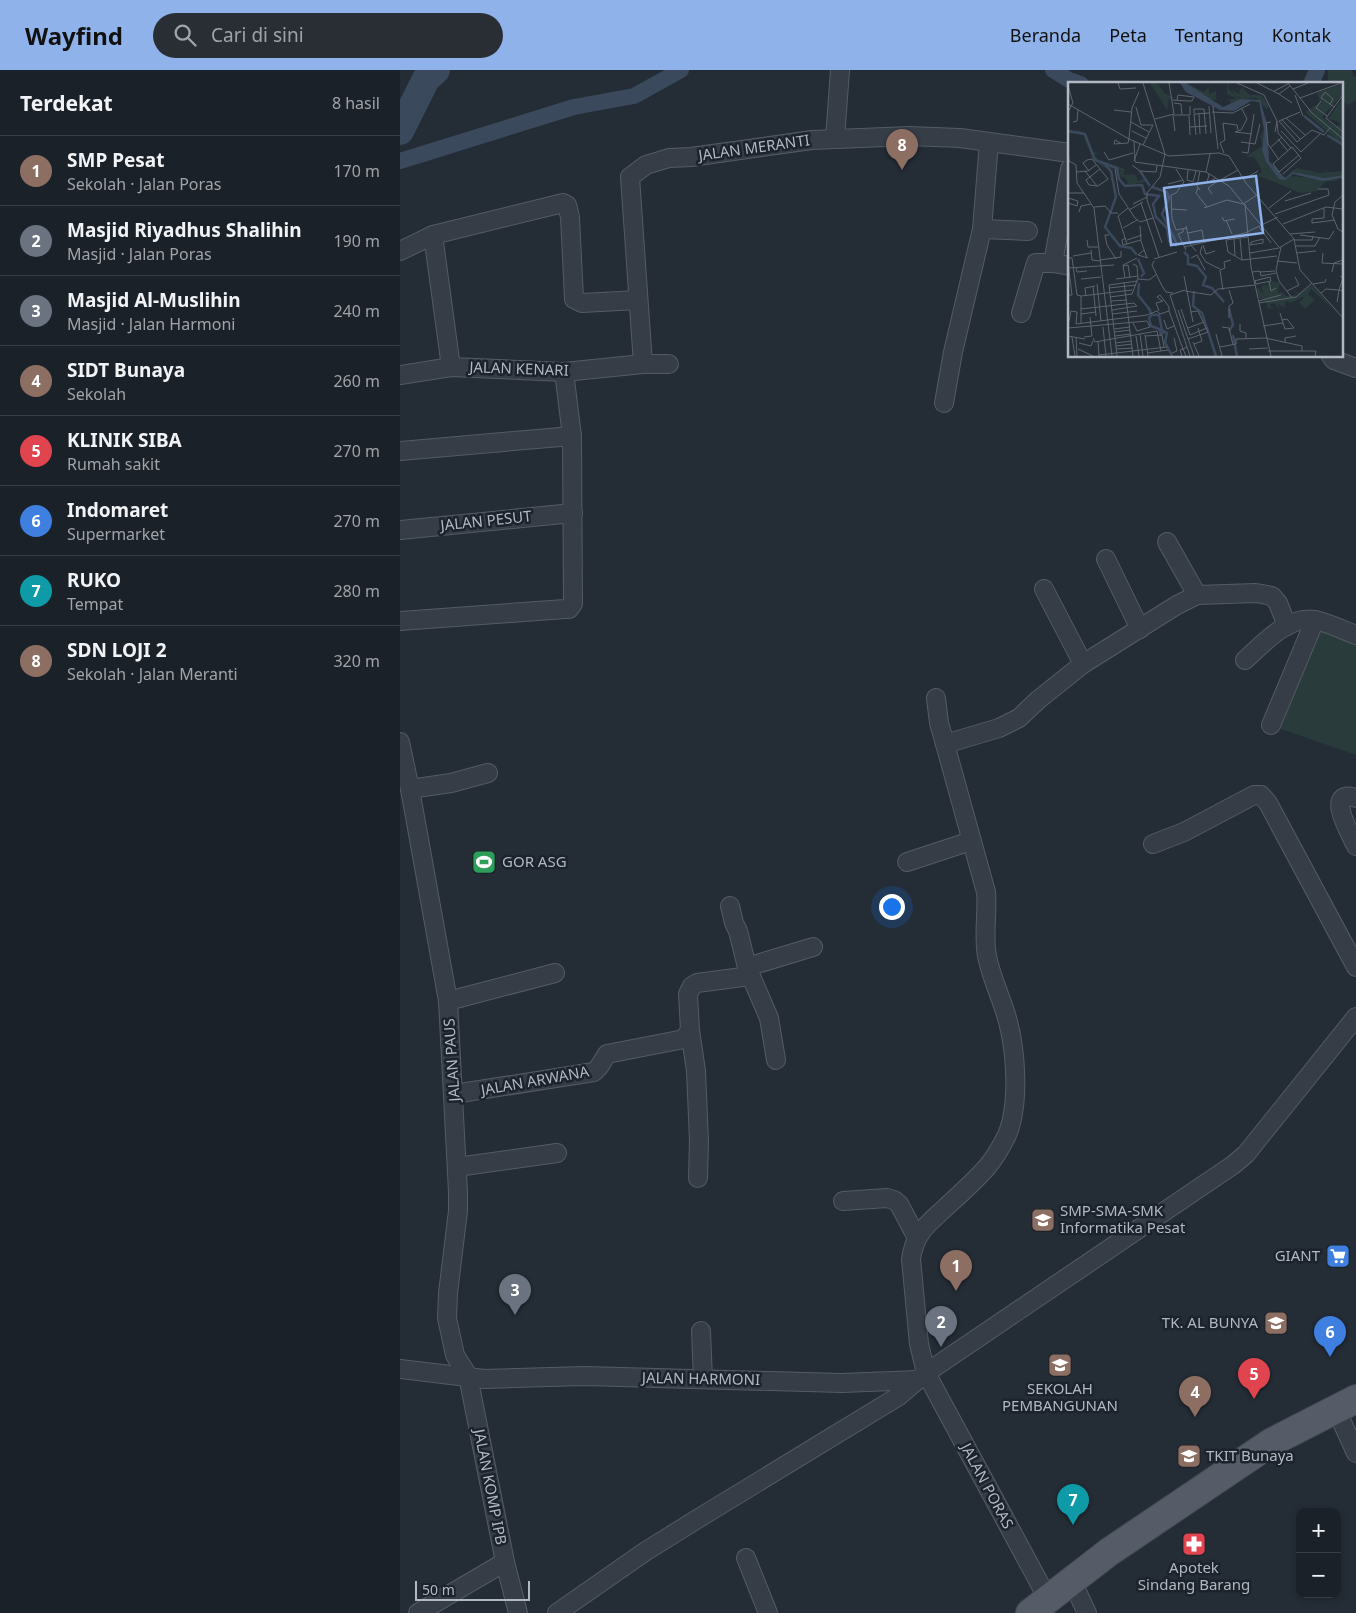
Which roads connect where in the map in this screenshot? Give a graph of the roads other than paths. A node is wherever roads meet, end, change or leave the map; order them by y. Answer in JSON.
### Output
{"nodes":[{"id":1,"x":840,"y":70,"type":"edge"},
{"id":2,"x":835,"y":139,"type":"junction"},
{"id":3,"x":989,"y":142,"type":"junction"},
{"id":4,"x":1068,"y":153,"type":"edge"},
{"id":5,"x":1068,"y":191,"type":"edge"},
{"id":6,"x":982,"y":229,"type":"junction"},
{"id":7,"x":1028,"y":231,"type":"dead end"},
{"id":8,"x":433,"y":234,"type":"junction"},
{"id":9,"x":400,"y":252,"type":"edge"},
{"id":10,"x":1061,"y":264,"type":"edge"},
{"id":11,"x":638,"y":300,"type":"junction"},
{"id":12,"x":1022,"y":313,"type":"dead end"},
{"id":13,"x":1332,"y":358,"type":"edge"},
{"id":14,"x":643,"y":364,"type":"junction"},
{"id":15,"x":669,"y":364,"type":"dead end"},
{"id":16,"x":450,"y":366,"type":"junction"},
{"id":17,"x":1356,"y":368,"type":"edge"},
{"id":18,"x":564,"y":372,"type":"junction"},
{"id":19,"x":400,"y":375,"type":"edge"},
{"id":20,"x":944,"y":403,"type":"dead end"},
{"id":21,"x":572,"y":436,"type":"junction"},
{"id":22,"x":400,"y":450,"type":"edge"},
{"id":23,"x":573,"y":513,"type":"junction"},
{"id":24,"x":400,"y":530,"type":"edge"},
{"id":25,"x":1167,"y":542,"type":"dead end"},
{"id":26,"x":1106,"y":559,"type":"dead end"},
{"id":27,"x":1044,"y":589,"type":"dead end"},
{"id":28,"x":1197,"y":595,"type":"junction"},
{"id":29,"x":1315,"y":620,"type":"junction"},
{"id":30,"x":400,"y":621,"type":"edge"},
{"id":31,"x":1288,"y":626,"type":"junction"},
{"id":32,"x":1140,"y":629,"type":"junction"},
{"id":33,"x":1356,"y":635,"type":"edge"},
{"id":34,"x":1245,"y":660,"type":"dead end"},
{"id":35,"x":1082,"y":664,"type":"junction"},
{"id":36,"x":936,"y":698,"type":"dead end"},
{"id":37,"x":1271,"y":725,"type":"dead end"},
{"id":38,"x":400,"y":742,"type":"edge"},
{"id":39,"x":944,"y":744,"type":"junction"},
{"id":40,"x":488,"y":773,"type":"dead end"},
{"id":41,"x":410,"y":789,"type":"junction"},
{"id":42,"x":1356,"y":798,"type":"edge"},
{"id":43,"x":971,"y":841,"type":"junction"},
{"id":44,"x":1153,"y":844,"type":"dead end"},
{"id":45,"x":1356,"y":846,"type":"edge"},
{"id":46,"x":907,"y":862,"type":"dead end"},
{"id":47,"x":730,"y":906,"type":"dead end"},
{"id":48,"x":813,"y":946,"type":"dead end"},
{"id":49,"x":1356,"y":966,"type":"edge"},
{"id":50,"x":749,"y":972,"type":"junction"},
{"id":51,"x":555,"y":973,"type":"dead end"},
{"id":52,"x":448,"y":1001,"type":"junction"},
{"id":53,"x":1356,"y":1017,"type":"edge"},
{"id":54,"x":690,"y":1030,"type":"junction"},
{"id":55,"x":776,"y":1060,"type":"dead end"},
{"id":56,"x":454,"y":1094,"type":"junction"},
{"id":57,"x":557,"y":1153,"type":"dead end"},
{"id":58,"x":457,"y":1167,"type":"junction"},
{"id":59,"x":698,"y":1178,"type":"dead end"},
{"id":60,"x":843,"y":1201,"type":"dead end"},
{"id":61,"x":917,"y":1238,"type":"junction"},
{"id":62,"x":701,"y":1331,"type":"dead end"},
{"id":63,"x":400,"y":1369,"type":"edge"},
{"id":64,"x":922,"y":1376,"type":"junction"},
{"id":65,"x":476,"y":1378,"type":"junction"},
{"id":66,"x":703,"y":1379,"type":"junction"},
{"id":67,"x":1346,"y":1404,"type":"edge"},
{"id":68,"x":1356,"y":1453,"type":"edge"},
{"id":69,"x":746,"y":1558,"type":"dead end"},
{"id":70,"x":505,"y":1562,"type":"junction"},
{"id":71,"x":1072,"y":1581,"type":"junction"},
{"id":72,"x":1039,"y":1606,"type":"edge"},
{"id":73,"x":418,"y":1613,"type":"edge"},
{"id":74,"x":518,"y":1613,"type":"edge"},
{"id":75,"x":556,"y":1613,"type":"edge"},
{"id":76,"x":768,"y":1613,"type":"edge"},
{"id":77,"x":1087,"y":1613,"type":"edge"}],
"edges":[{"from":1,"to":2,"type":"street"},
{"from":2,"to":3,"type":"street","name":"JALAN MERANTI"},
{"from":2,"to":11,"type":"street","name":"JALAN MERANTI"},
{"from":3,"to":4,"type":"street","name":"JALAN MERANTI"},
{"from":3,"to":6,"type":"street"},
{"from":5,"to":10,"type":"street"},
{"from":6,"to":7,"type":"street"},
{"from":6,"to":20,"type":"street"},
{"from":8,"to":9,"type":"street"},
{"from":8,"to":11,"type":"street"},
{"from":8,"to":16,"type":"street"},
{"from":10,"to":12,"type":"street"},
{"from":11,"to":14,"type":"street","name":"JALAN MERANTI"},
{"from":13,"to":17,"type":"street"},
{"from":14,"to":15,"type":"street","name":"JALAN KENARI"},
{"from":14,"to":18,"type":"street","name":"JALAN KENARI"},
{"from":16,"to":18,"type":"street","name":"JALAN KENARI"},
{"from":16,"to":19,"type":"street","name":"JALAN KENARI"},
{"from":18,"to":21,"type":"street"},
{"from":21,"to":22,"type":"street"},
{"from":21,"to":23,"type":"street"},
{"from":23,"to":24,"type":"street","name":"JALAN PESUT"},
{"from":23,"to":30,"type":"street"},
{"from":25,"to":28,"type":"street"},
{"from":26,"to":32,"type":"street"},
{"from":27,"to":35,"type":"street"},
{"from":28,"to":31,"type":"street"},
{"from":28,"to":32,"type":"street"},
{"from":29,"to":31,"type":"street"},
{"from":29,"to":33,"type":"street"},
{"from":29,"to":37,"type":"street"},
{"from":31,"to":34,"type":"street"},
{"from":32,"to":35,"type":"street"},
{"from":35,"to":39,"type":"street"},
{"from":36,"to":39,"type":"street"},
{"from":38,"to":41,"type":"street","name":"JALAN PAUS"},
{"from":39,"to":43,"type":"street"},
{"from":40,"to":41,"type":"street"},
{"from":41,"to":52,"type":"street","name":"JALAN PAUS"},
{"from":42,"to":45,"type":"street"},
{"from":43,"to":46,"type":"street"},
{"from":43,"to":61,"type":"street"},
{"from":44,"to":49,"type":"street"},
{"from":47,"to":50,"type":"street"},
{"from":48,"to":50,"type":"street"},
{"from":50,"to":54,"type":"street"},
{"from":50,"to":55,"type":"street"},
{"from":51,"to":52,"type":"street"},
{"from":52,"to":56,"type":"street","name":"JALAN PAUS"},
{"from":53,"to":64,"type":"street"},
{"from":54,"to":56,"type":"street","name":"JALAN ARWANA"},
{"from":54,"to":59,"type":"street"},
{"from":56,"to":58,"type":"street","name":"JALAN PAUS"},
{"from":57,"to":58,"type":"street"},
{"from":58,"to":65,"type":"street","name":"JALAN PAUS"},
{"from":60,"to":61,"type":"street"},
{"from":61,"to":64,"type":"street","name":"JALAN PORAS"},
{"from":62,"to":66,"type":"street"},
{"from":63,"to":65,"type":"street","name":"JALAN HARMONI"},
{"from":64,"to":66,"type":"street","name":"JALAN HARMONI"},
{"from":64,"to":72,"type":"street","name":"JALAN PORAS"},
{"from":64,"to":75,"type":"street"},
{"from":65,"to":66,"type":"street","name":"JALAN HARMONI"},
{"from":65,"to":70,"type":"street","name":"JALAN KOMP IPB"},
{"from":67,"to":68,"type":"street"},
{"from":67,"to":71,"type":"main road"},
{"from":69,"to":76,"type":"street"},
{"from":70,"to":73,"type":"street"},
{"from":70,"to":74,"type":"street","name":"JALAN KOMP IPB"},
{"from":71,"to":72,"type":"main road"},
{"from":71,"to":77,"type":"street"}]}
